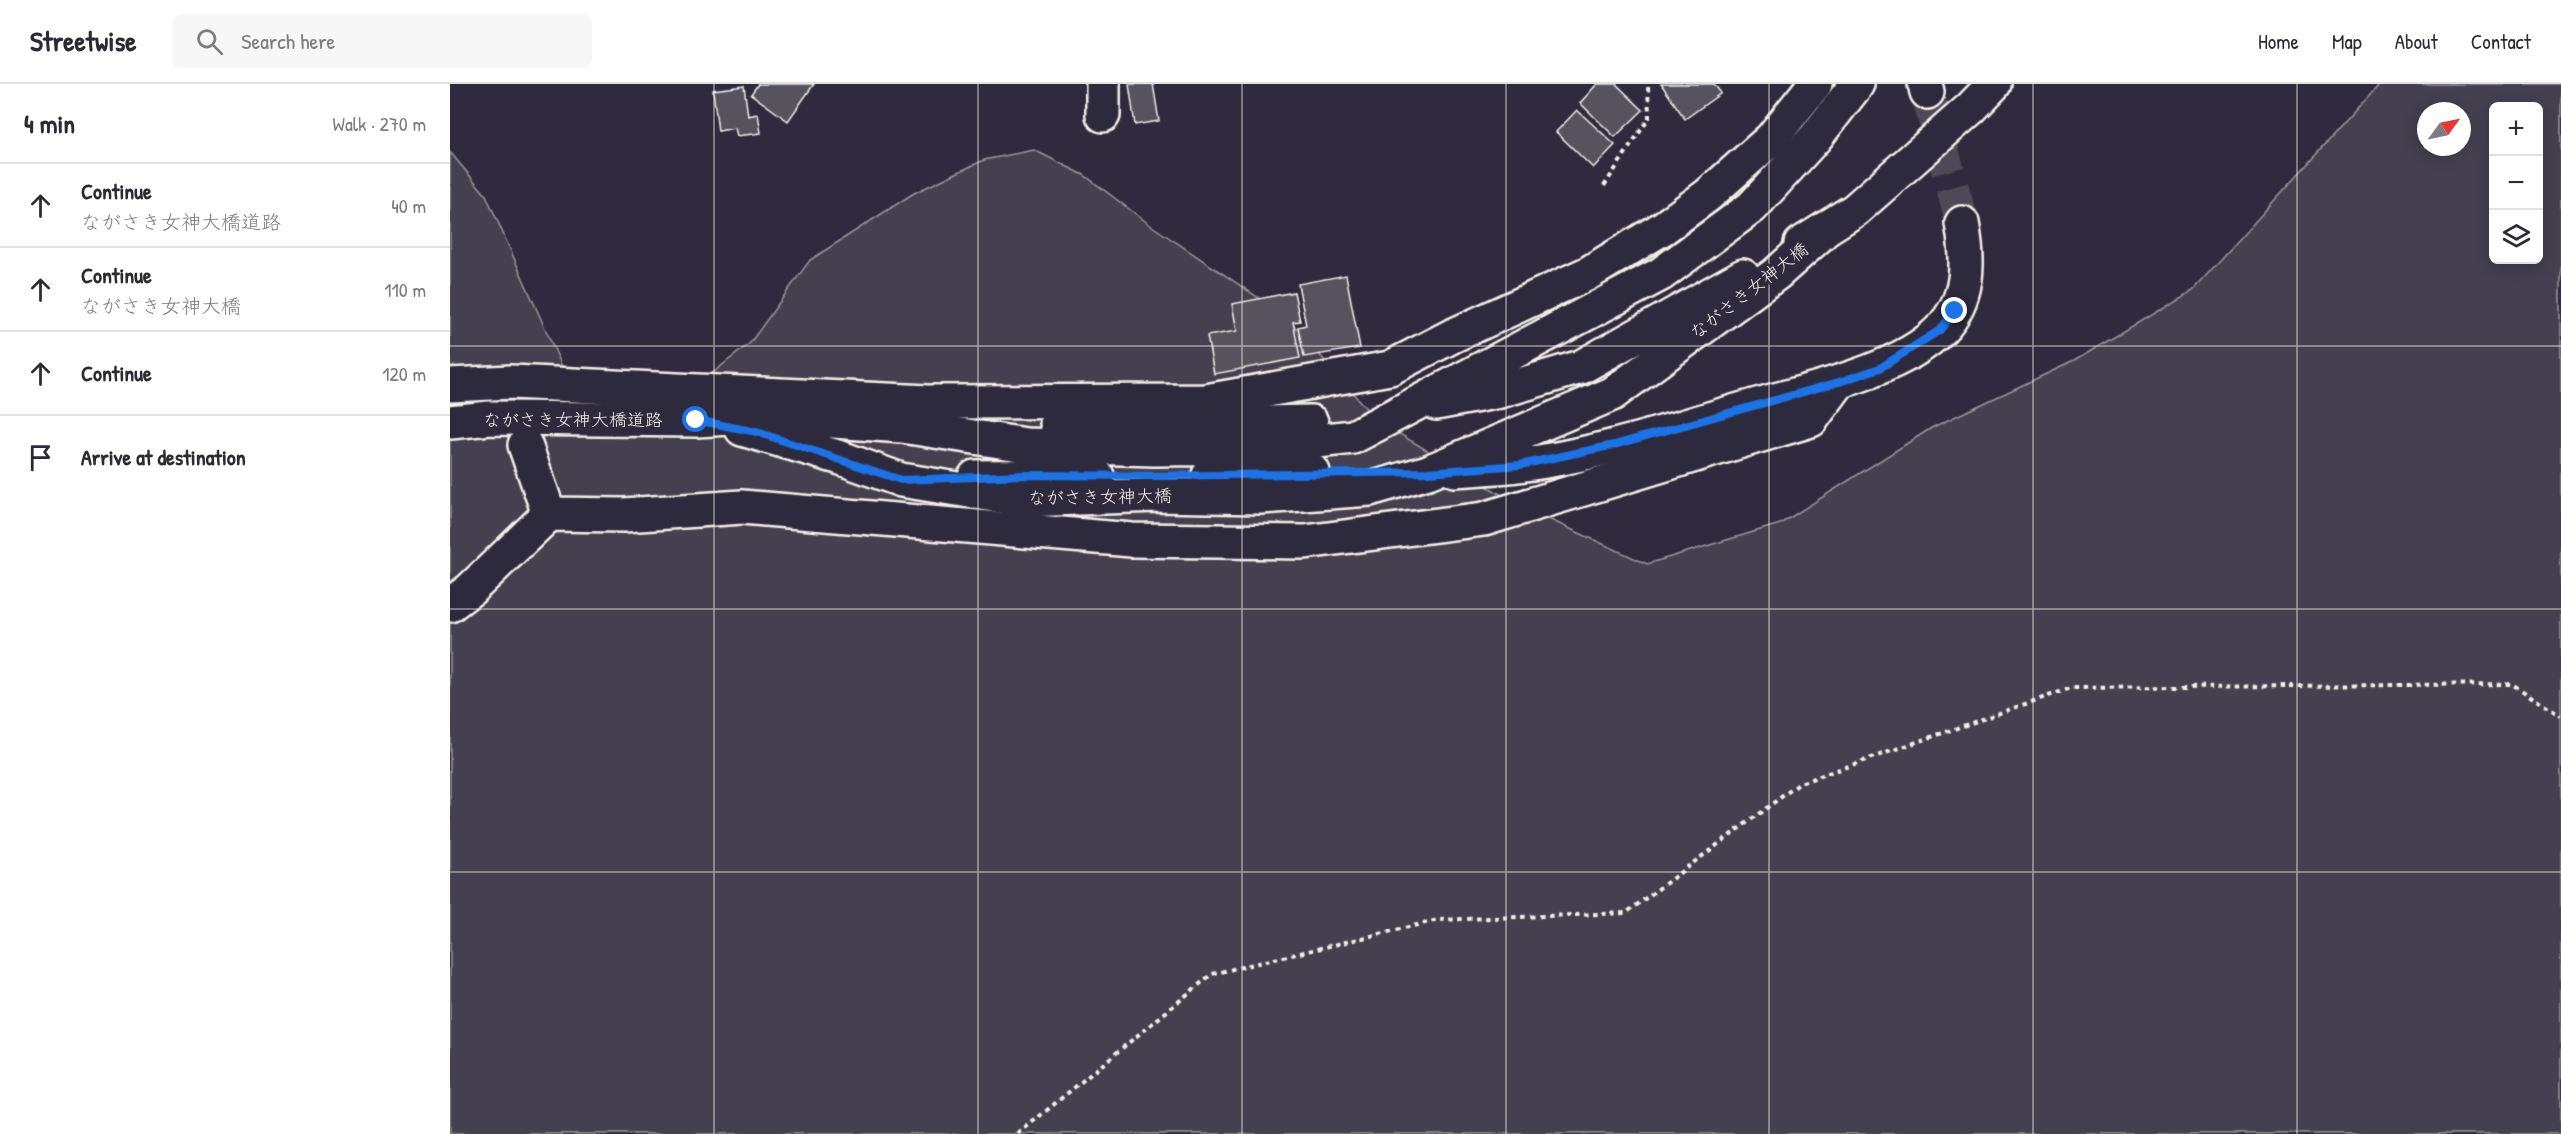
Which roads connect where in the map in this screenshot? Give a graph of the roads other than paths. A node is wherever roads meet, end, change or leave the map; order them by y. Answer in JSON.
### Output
{"nodes":[{"id":1,"x":1815,"y":84,"type":"edge"},
{"id":2,"x":1857,"y":84,"type":"edge"},
{"id":3,"x":1994,"y":84,"type":"edge"},
{"id":4,"x":1962,"y":223,"type":"tunnel mouth"},
{"id":5,"x":1821,"y":233,"type":"junction"},
{"id":6,"x":1839,"y":382,"type":"junction"},
{"id":7,"x":450,"y":385,"type":"edge"},
{"id":8,"x":1404,"y":408,"type":"junction"},
{"id":9,"x":696,"y":420,"type":"junction"},
{"id":10,"x":450,"y":422,"type":"edge"},
{"id":11,"x":902,"y":426,"type":"joint"},
{"id":12,"x":525,"y":445,"type":"dead end"},
{"id":13,"x":1428,"y":472,"type":"junction"},
{"id":14,"x":901,"y":480,"type":"joint"},
{"id":15,"x":549,"y":514,"type":"junction"},
{"id":16,"x":450,"y":605,"type":"edge"}],
"edges":[{"from":1,"to":7,"type":"main road"},
{"from":2,"to":8,"type":"main road"},
{"from":3,"to":5,"type":"main road"},
{"from":4,"to":6,"type":"main road"},
{"from":5,"to":8,"type":"main road","name":"ながさき女神大橋"},
{"from":5,"to":13,"type":"main road","name":"ながさき女神大橋"},
{"from":6,"to":13,"type":"main road"},
{"from":6,"to":15,"type":"main road"},
{"from":8,"to":11,"type":"main road","name":"ながさき女神大橋"},
{"from":9,"to":10,"type":"main road","name":"ながさき女神大橋道路"},
{"from":9,"to":11,"type":"main road","name":"ながさき女神大橋道路"},
{"from":9,"to":14,"type":"main road","name":"ながさき女神大橋道路"},
{"from":12,"to":15,"type":"main road"},
{"from":13,"to":14,"type":"main road","name":"ながさき女神大橋"},
{"from":15,"to":16,"type":"main road"}]}
